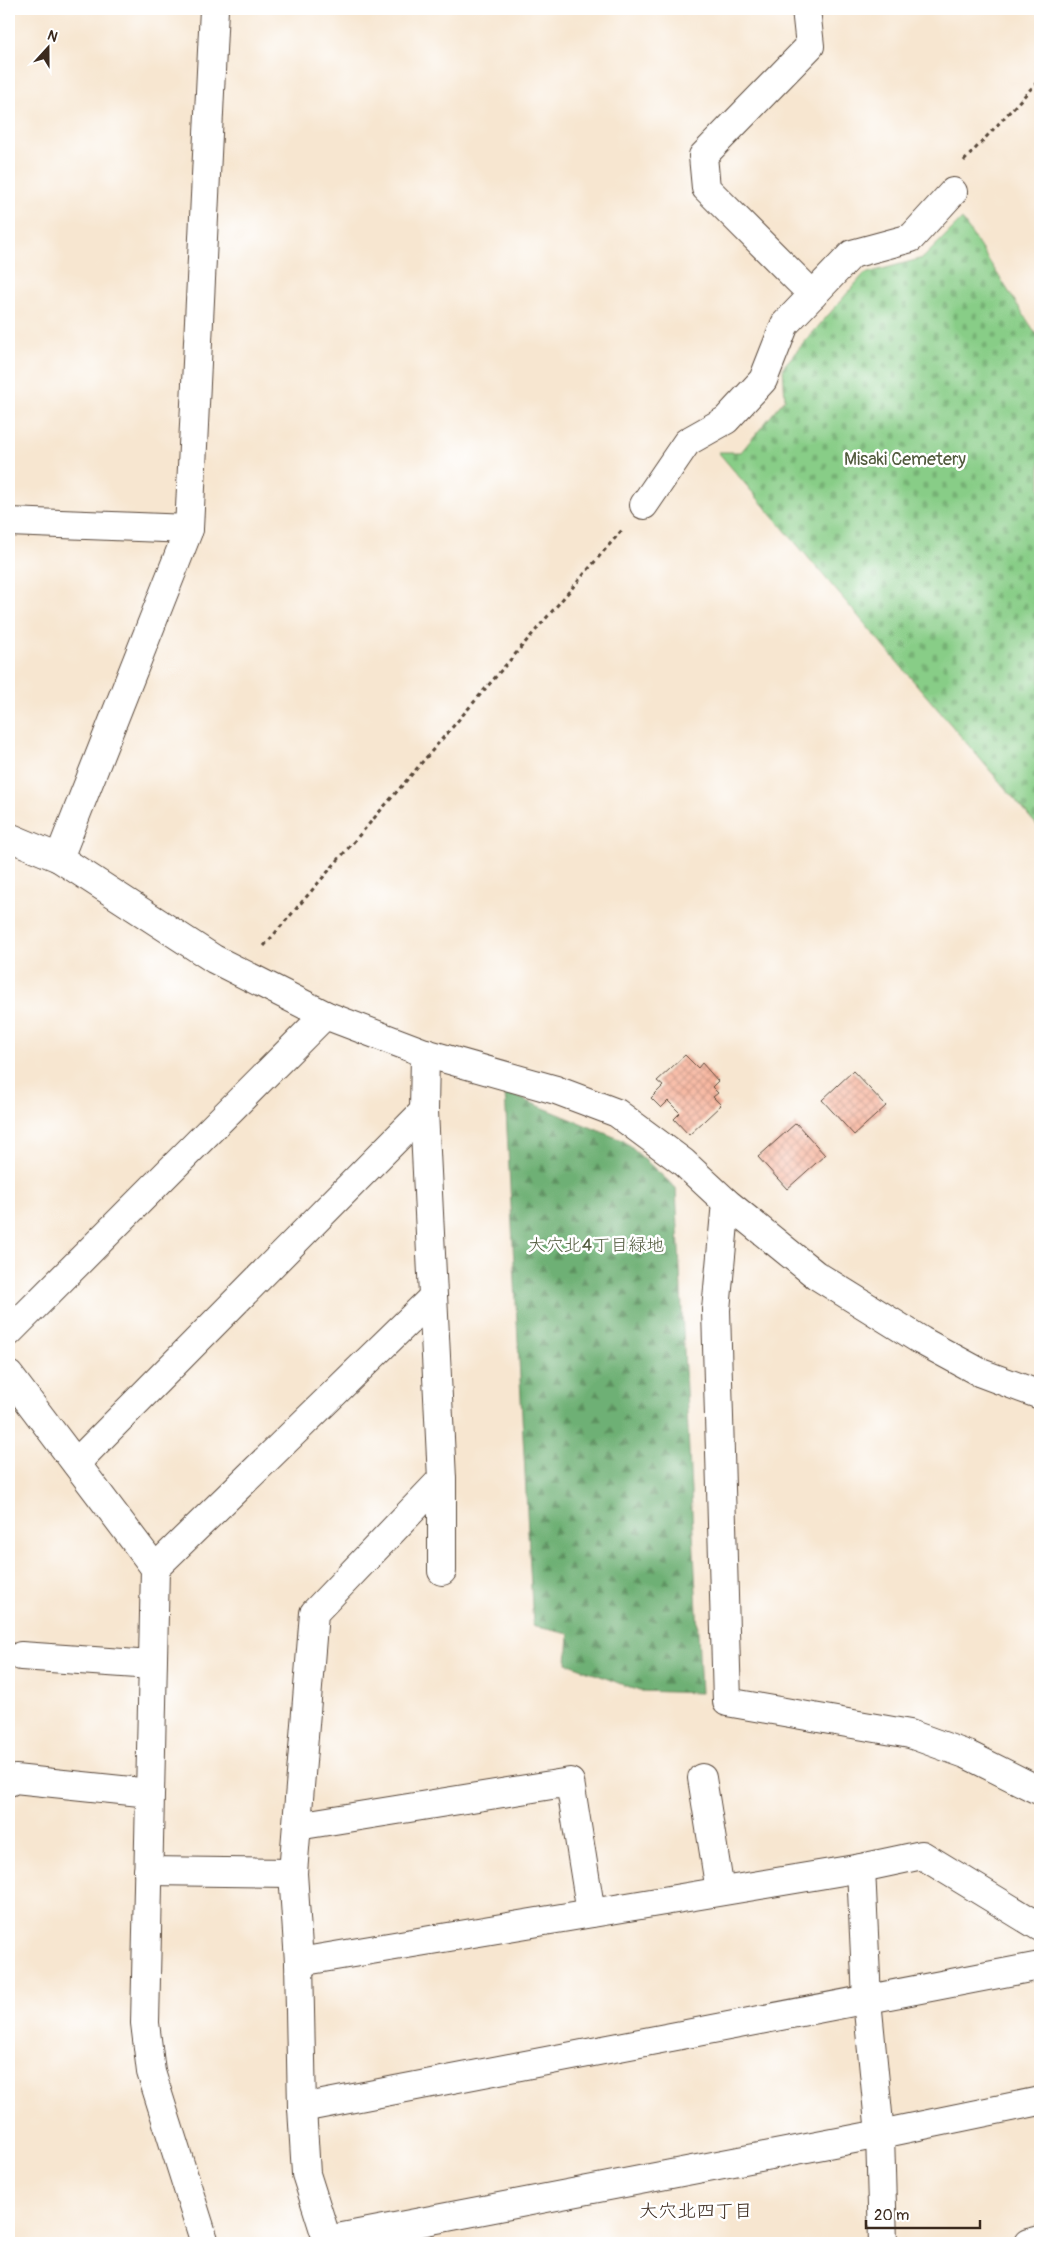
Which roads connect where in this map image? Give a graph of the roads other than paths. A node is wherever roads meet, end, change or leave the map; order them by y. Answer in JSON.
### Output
{"nodes":[{"id":1,"x":214,"y":9,"type":"edge"},
{"id":2,"x":806,"y":9,"type":"edge"},
{"id":3,"x":953,"y":192,"type":"road end"},
{"id":4,"x":812,"y":295,"type":"junction"},
{"id":5,"x":644,"y":505,"type":"road end"},
{"id":6,"x":9,"y":522,"type":"edge"},
{"id":7,"x":189,"y":529,"type":"junction"},
{"id":8,"x":9,"y":837,"type":"edge"},
{"id":9,"x":59,"y":858,"type":"junction"},
{"id":10,"x":325,"y":1015,"type":"junction"},
{"id":11,"x":425,"y":1053,"type":"junction"},
{"id":12,"x":424,"y":1110,"type":"junction"},
{"id":13,"x":726,"y":1202,"type":"junction"},
{"id":14,"x":432,"y":1299,"type":"junction"},
{"id":15,"x":9,"y":1332,"type":"edge"},
{"id":16,"x":9,"y":1375,"type":"edge"},
{"id":17,"x":1040,"y":1395,"type":"edge"},
{"id":18,"x":76,"y":1464,"type":"junction"},
{"id":19,"x":442,"y":1479,"type":"junction"},
{"id":20,"x":155,"y":1568,"type":"junction"},
{"id":21,"x":442,"y":1571,"type":"dead end"},
{"id":22,"x":21,"y":1656,"type":"dead end"},
{"id":23,"x":152,"y":1665,"type":"junction"},
{"id":24,"x":702,"y":1778,"type":"dead end"},
{"id":25,"x":9,"y":1782,"type":"edge"},
{"id":26,"x":1036,"y":1789,"type":"dead end"},
{"id":27,"x":150,"y":1793,"type":"junction"},
{"id":28,"x":297,"y":1826,"type":"junction"},
{"id":29,"x":861,"y":1868,"type":"junction"},
{"id":30,"x":148,"y":1871,"type":"junction"},
{"id":31,"x":293,"y":1873,"type":"junction"},
{"id":32,"x":720,"y":1891,"type":"junction"},
{"id":33,"x":591,"y":1913,"type":"junction"},
{"id":34,"x":1040,"y":1927,"type":"edge"},
{"id":35,"x":299,"y":1962,"type":"junction"},
{"id":36,"x":1040,"y":1966,"type":"edge"},
{"id":37,"x":867,"y":2000,"type":"junction"},
{"id":38,"x":1040,"y":2101,"type":"edge"},
{"id":39,"x":302,"y":2108,"type":"junction"},
{"id":40,"x":880,"y":2134,"type":"junction"},
{"id":41,"x":1040,"y":2240,"type":"edge"},
{"id":42,"x":327,"y":2242,"type":"edge"},
{"id":43,"x":205,"y":2243,"type":"edge"},
{"id":44,"x":883,"y":2243,"type":"edge"},
{"id":45,"x":1028,"y":2243,"type":"edge"}],
"edges":[{"from":1,"to":7,"type":"street"},
{"from":2,"to":4,"type":"street"},
{"from":3,"to":4,"type":"street"},
{"from":4,"to":5,"type":"street"},
{"from":6,"to":7,"type":"street"},
{"from":7,"to":9,"type":"street"},
{"from":8,"to":9,"type":"street"},
{"from":9,"to":10,"type":"street"},
{"from":10,"to":11,"type":"street"},
{"from":10,"to":15,"type":"street"},
{"from":11,"to":12,"type":"street"},
{"from":11,"to":13,"type":"street"},
{"from":12,"to":14,"type":"street"},
{"from":12,"to":18,"type":"street"},
{"from":13,"to":17,"type":"street"},
{"from":13,"to":26,"type":"street"},
{"from":14,"to":19,"type":"street"},
{"from":14,"to":20,"type":"street"},
{"from":16,"to":18,"type":"street"},
{"from":18,"to":20,"type":"street"},
{"from":19,"to":21,"type":"street"},
{"from":19,"to":28,"type":"street"},
{"from":20,"to":23,"type":"street"},
{"from":22,"to":23,"type":"street"},
{"from":23,"to":27,"type":"street"},
{"from":24,"to":32,"type":"street"},
{"from":25,"to":27,"type":"street"},
{"from":27,"to":30,"type":"street"},
{"from":28,"to":31,"type":"street"},
{"from":28,"to":33,"type":"street"},
{"from":29,"to":32,"type":"street"},
{"from":29,"to":34,"type":"street"},
{"from":29,"to":37,"type":"street"},
{"from":30,"to":31,"type":"street"},
{"from":30,"to":43,"type":"street"},
{"from":31,"to":35,"type":"street"},
{"from":32,"to":33,"type":"street"},
{"from":33,"to":35,"type":"street"},
{"from":35,"to":39,"type":"street"},
{"from":36,"to":37,"type":"street"},
{"from":37,"to":39,"type":"street"},
{"from":37,"to":40,"type":"street"},
{"from":38,"to":40,"type":"street"},
{"from":39,"to":42,"type":"street"},
{"from":40,"to":42,"type":"street"},
{"from":40,"to":44,"type":"street"},
{"from":41,"to":45,"type":"street"}]}
